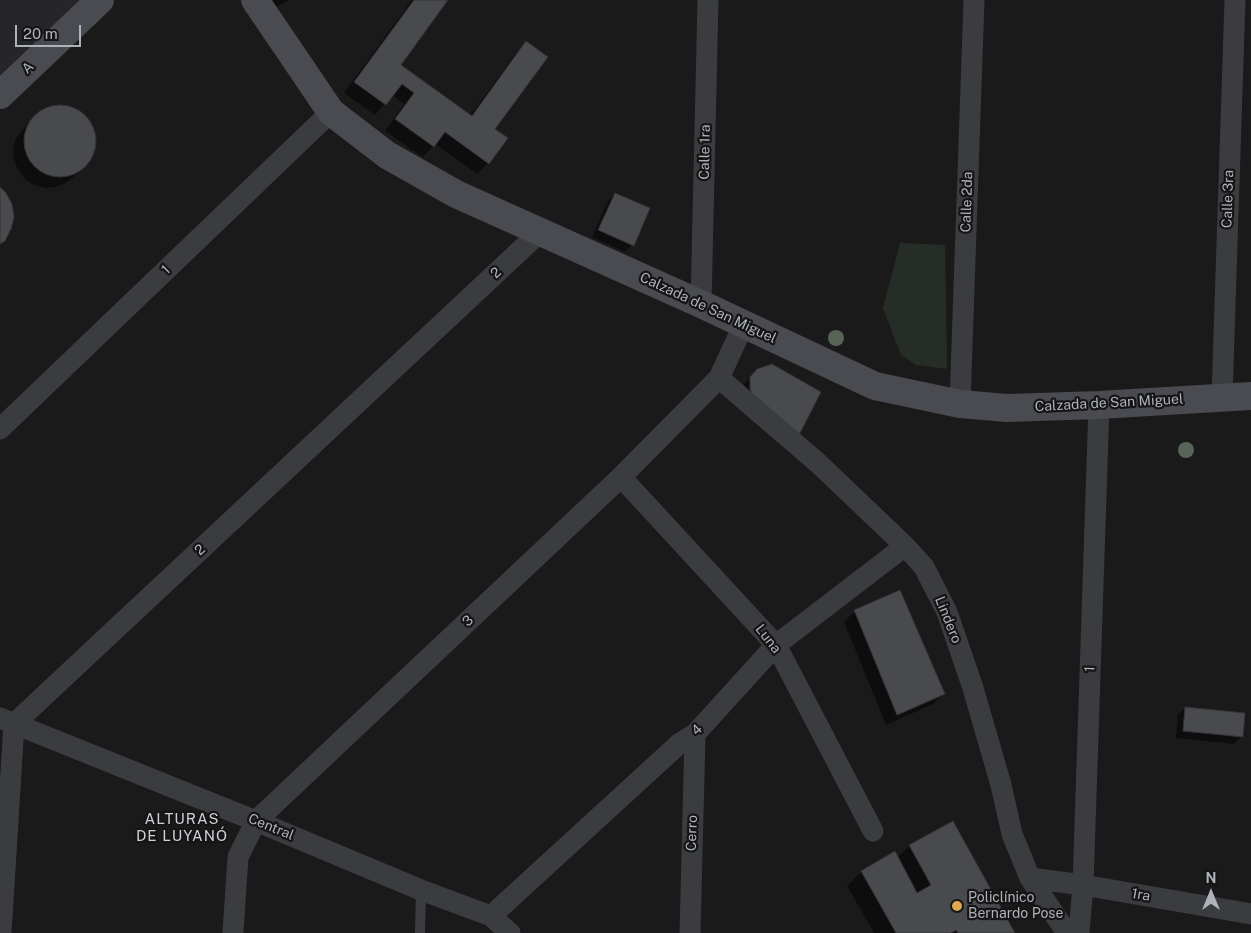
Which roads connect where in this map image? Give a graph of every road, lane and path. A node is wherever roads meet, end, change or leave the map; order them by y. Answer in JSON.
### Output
{"nodes":[{"id":1,"x":100,"y":0,"type":"edge"},
{"id":2,"x":255,"y":0,"type":"edge"},
{"id":3,"x":708,"y":0,"type":"edge"},
{"id":4,"x":974,"y":0,"type":"edge"},
{"id":5,"x":1235,"y":0,"type":"edge"},
{"id":6,"x":0,"y":95,"type":"edge"},
{"id":7,"x":331,"y":112,"type":"junction"},
{"id":8,"x":540,"y":232,"type":"junction"},
{"id":9,"x":701,"y":304,"type":"junction"},
{"id":10,"x":744,"y":324,"type":"junction"},
{"id":11,"x":719,"y":378,"type":"junction"},
{"id":12,"x":1251,"y":396,"type":"edge"},
{"id":13,"x":1222,"y":398,"type":"junction"},
{"id":14,"x":960,"y":404,"type":"junction"},
{"id":15,"x":1099,"y":405,"type":"junction"},
{"id":16,"x":0,"y":429,"type":"edge"},
{"id":17,"x":621,"y":476,"type":"junction"},
{"id":18,"x":905,"y":546,"type":"junction"},
{"id":19,"x":776,"y":645,"type":"junction"},
{"id":20,"x":7,"y":721,"type":"edge"},
{"id":21,"x":695,"y":734,"type":"junction"},
{"id":22,"x":256,"y":821,"type":"junction"},
{"id":23,"x":873,"y":831,"type":"dead end"},
{"id":24,"x":1030,"y":878,"type":"junction"},
{"id":25,"x":1083,"y":885,"type":"junction"},
{"id":26,"x":421,"y":890,"type":"junction"},
{"id":27,"x":1251,"y":914,"type":"edge"},
{"id":28,"x":491,"y":916,"type":"junction"},
{"id":29,"x":1,"y":933,"type":"edge"},
{"id":30,"x":234,"y":933,"type":"edge"},
{"id":31,"x":420,"y":933,"type":"edge"},
{"id":32,"x":510,"y":933,"type":"edge"},
{"id":33,"x":690,"y":933,"type":"edge"},
{"id":34,"x":1067,"y":933,"type":"edge"},
{"id":35,"x":1079,"y":933,"type":"edge"}],
"edges":[{"from":1,"to":6,"type":"main road","name":"A"},
{"from":2,"to":7,"type":"main road","name":"Calzada de San Miguel"},
{"from":3,"to":9,"type":"street","name":"Calle 1ra"},
{"from":4,"to":14,"type":"street","name":"Calle 2da"},
{"from":5,"to":13,"type":"street","name":"Calle 3ra"},
{"from":7,"to":8,"type":"main road","name":"Calzada de San Miguel"},
{"from":7,"to":16,"type":"street","name":"1"},
{"from":8,"to":9,"type":"main road","name":"Calzada de San Miguel"},
{"from":8,"to":20,"type":"street","name":"2"},
{"from":9,"to":10,"type":"main road","name":"Calzada de San Miguel"},
{"from":10,"to":11,"type":"street","name":"3"},
{"from":10,"to":14,"type":"main road","name":"Calzada de San Miguel"},
{"from":11,"to":17,"type":"street","name":"3"},
{"from":11,"to":18,"type":"street","name":"Lindero"},
{"from":12,"to":13,"type":"main road","name":"Calzada de San Miguel"},
{"from":13,"to":15,"type":"main road","name":"Calzada de San Miguel"},
{"from":14,"to":15,"type":"main road","name":"Calzada de San Miguel"},
{"from":15,"to":25,"type":"street","name":"1"},
{"from":17,"to":19,"type":"street","name":"Luna"},
{"from":17,"to":22,"type":"street","name":"3"},
{"from":18,"to":19,"type":"street","name":"4"},
{"from":18,"to":24,"type":"street","name":"Lindero"},
{"from":19,"to":21,"type":"street","name":"4"},
{"from":19,"to":23,"type":"street","name":"Luna"},
{"from":20,"to":22,"type":"street","name":"Central"},
{"from":20,"to":29,"type":"street"},
{"from":21,"to":28,"type":"street","name":"4"},
{"from":21,"to":33,"type":"street","name":"Cerro"},
{"from":22,"to":26,"type":"street","name":"Central"},
{"from":22,"to":30,"type":"street","name":"3"},
{"from":24,"to":25,"type":"street","name":"1ra"},
{"from":24,"to":34,"type":"street","name":"Lindero"},
{"from":25,"to":27,"type":"street","name":"1ra"},
{"from":25,"to":35,"type":"street","name":"1"},
{"from":26,"to":28,"type":"street","name":"Central"},
{"from":26,"to":31,"type":"lane"},
{"from":28,"to":32,"type":"street","name":"Central"}]}
